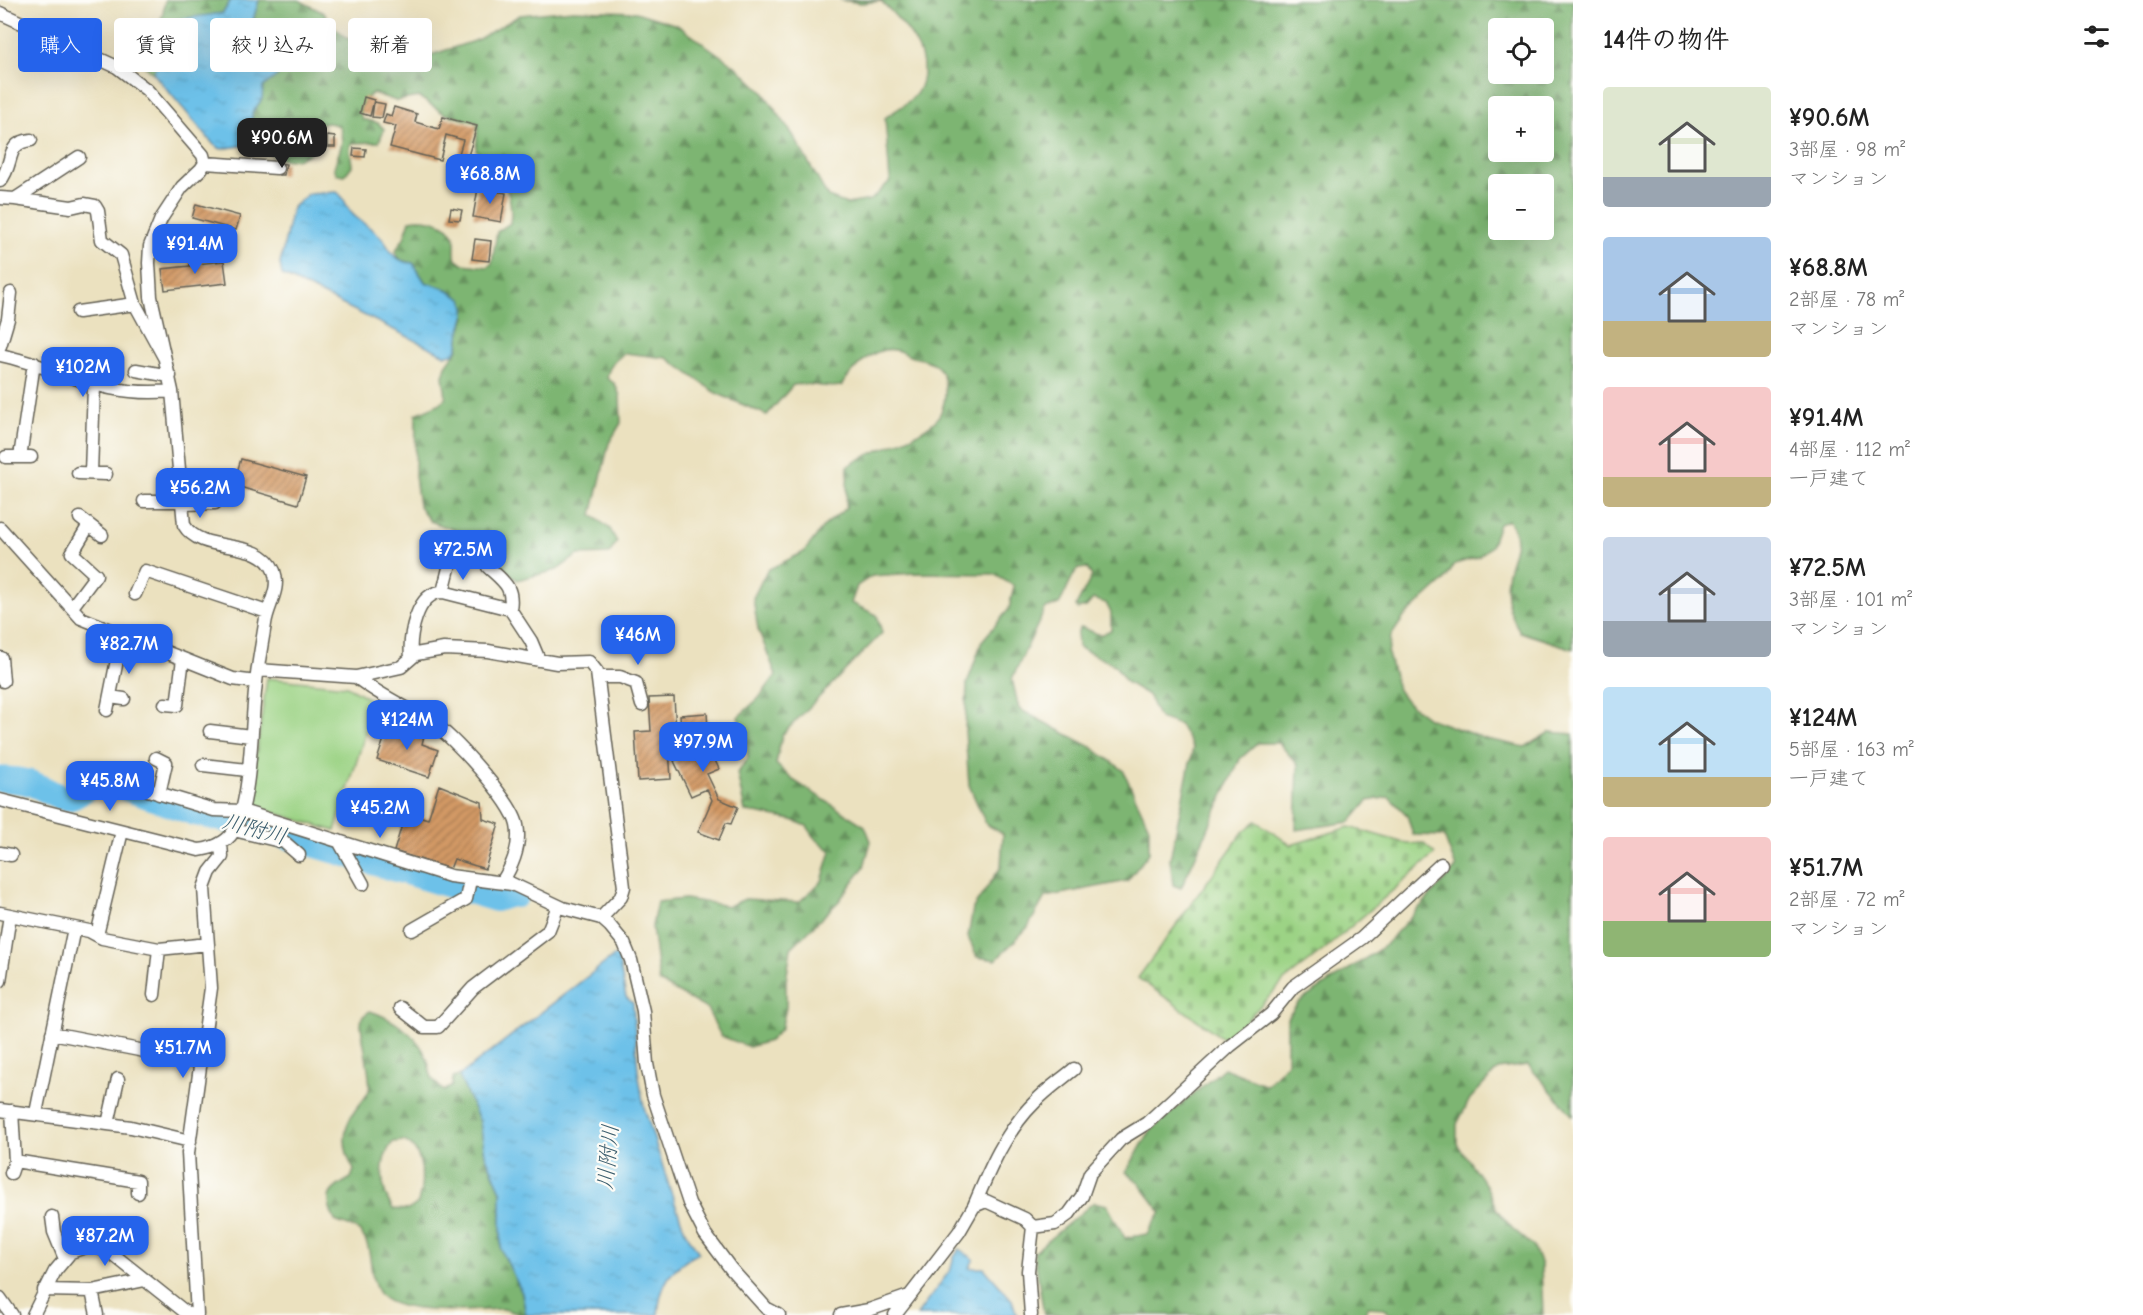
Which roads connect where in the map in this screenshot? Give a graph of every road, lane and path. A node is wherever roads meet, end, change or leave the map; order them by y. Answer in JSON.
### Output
{"nodes":[{"id":1,"x":0,"y":13,"type":"edge"},
{"id":2,"x":32,"y":140,"type":"dead end"},
{"id":3,"x":79,"y":157,"type":"dead end"},
{"id":4,"x":205,"y":163,"type":"junction"},
{"id":5,"x":277,"y":168,"type":"dead end"},
{"id":6,"x":0,"y":180,"type":"edge"},
{"id":7,"x":0,"y":198,"type":"edge"},
{"id":8,"x":15,"y":199,"type":"junction"},
{"id":9,"x":11,"y":293,"type":"dead end"},
{"id":10,"x":135,"y":304,"type":"junction"},
{"id":11,"x":78,"y":312,"type":"dead end"},
{"id":12,"x":0,"y":346,"type":"edge"},
{"id":13,"x":0,"y":355,"type":"edge"},
{"id":14,"x":166,"y":360,"type":"junction"},
{"id":15,"x":34,"y":363,"type":"junction"},
{"id":16,"x":136,"y":370,"type":"dead end"},
{"id":17,"x":170,"y":376,"type":"junction"},
{"id":18,"x":94,"y":386,"type":"junction"},
{"id":19,"x":172,"y":391,"type":"junction"},
{"id":20,"x":6,"y":457,"type":"dead end"},
{"id":21,"x":106,"y":474,"type":"dead end"},
{"id":22,"x":144,"y":501,"type":"dead end"},
{"id":23,"x":183,"y":502,"type":"junction"},
{"id":24,"x":215,"y":503,"type":"dead end"},
{"id":25,"x":0,"y":528,"type":"edge"},
{"id":26,"x":102,"y":535,"type":"dead end"},
{"id":27,"x":450,"y":564,"type":"dead end"},
{"id":28,"x":488,"y":567,"type":"dead end"},
{"id":29,"x":443,"y":592,"type":"junction"},
{"id":30,"x":135,"y":594,"type":"dead end"},
{"id":31,"x":72,"y":607,"type":"junction"},
{"id":32,"x":510,"y":609,"type":"junction"},
{"id":33,"x":267,"y":612,"type":"junction"},
{"id":34,"x":122,"y":635,"type":"junction"},
{"id":35,"x":411,"y":657,"type":"junction"},
{"id":36,"x":1,"y":658,"type":"edge"},
{"id":37,"x":183,"y":659,"type":"junction"},
{"id":38,"x":539,"y":660,"type":"junction"},
{"id":39,"x":258,"y":669,"type":"junction"},
{"id":40,"x":1,"y":675,"type":"edge"},
{"id":41,"x":356,"y":677,"type":"junction"},
{"id":42,"x":598,"y":677,"type":"junction"},
{"id":43,"x":256,"y":682,"type":"junction"},
{"id":44,"x":110,"y":697,"type":"junction"},
{"id":45,"x":124,"y":699,"type":"dead end"},
{"id":46,"x":165,"y":704,"type":"dead end"},
{"id":47,"x":642,"y":705,"type":"dead end"},
{"id":48,"x":107,"y":710,"type":"dead end"},
{"id":49,"x":210,"y":731,"type":"dead end"},
{"id":50,"x":251,"y":736,"type":"junction"},
{"id":51,"x":156,"y":758,"type":"dead end"},
{"id":52,"x":203,"y":765,"type":"dead end"},
{"id":53,"x":247,"y":770,"type":"junction"},
{"id":54,"x":0,"y":800,"type":"edge"},
{"id":55,"x":238,"y":821,"type":"junction"},
{"id":56,"x":122,"y":831,"type":"junction"},
{"id":57,"x":221,"y":843,"type":"junction"},
{"id":58,"x":343,"y":850,"type":"junction"},
{"id":59,"x":298,"y":855,"type":"dead end"},
{"id":60,"x":1441,"y":864,"type":"dead end"},
{"id":61,"x":507,"y":883,"type":"junction"},
{"id":62,"x":363,"y":884,"type":"dead end"},
{"id":63,"x":469,"y":887,"type":"junction"},
{"id":64,"x":558,"y":906,"type":"junction"},
{"id":65,"x":609,"y":910,"type":"junction"},
{"id":66,"x":5,"y":914,"type":"edge"},
{"id":67,"x":74,"y":928,"type":"junction"},
{"id":68,"x":412,"y":930,"type":"dead end"},
{"id":69,"x":97,"y":934,"type":"junction"},
{"id":70,"x":208,"y":944,"type":"junction"},
{"id":71,"x":159,"y":949,"type":"junction"},
{"id":72,"x":0,"y":981,"type":"edge"},
{"id":73,"x":154,"y":994,"type":"dead end"},
{"id":74,"x":400,"y":1008,"type":"dead end"},
{"id":75,"x":52,"y":1033,"type":"junction"},
{"id":76,"x":201,"y":1062,"type":"junction"},
{"id":77,"x":1074,"y":1069,"type":"dead end"},
{"id":78,"x":118,"y":1078,"type":"dead end"},
{"id":79,"x":6,"y":1110,"type":"edge"},
{"id":80,"x":36,"y":1113,"type":"junction"},
{"id":81,"x":108,"y":1124,"type":"junction"},
{"id":82,"x":190,"y":1141,"type":"junction"},
{"id":83,"x":138,"y":1193,"type":"dead end"},
{"id":84,"x":974,"y":1206,"type":"junction"},
{"id":85,"x":52,"y":1217,"type":"dead end"},
{"id":86,"x":1033,"y":1227,"type":"junction"},
{"id":87,"x":65,"y":1258,"type":"junction"},
{"id":88,"x":145,"y":1280,"type":"junction"},
{"id":89,"x":44,"y":1290,"type":"junction"},
{"id":90,"x":92,"y":1291,"type":"junction"},
{"id":91,"x":909,"y":1296,"type":"junction"},
{"id":92,"x":0,"y":1298,"type":"edge"},
{"id":93,"x":12,"y":1315,"type":"edge"},
{"id":94,"x":33,"y":1315,"type":"edge"},
{"id":95,"x":97,"y":1315,"type":"edge"},
{"id":96,"x":189,"y":1315,"type":"edge"},
{"id":97,"x":197,"y":1315,"type":"edge"},
{"id":98,"x":779,"y":1315,"type":"edge"},
{"id":99,"x":841,"y":1315,"type":"edge"},
{"id":100,"x":895,"y":1315,"type":"edge"},
{"id":101,"x":1031,"y":1315,"type":"edge"}],
"edges":[{"from":1,"to":4,"type":"street"},
{"from":2,"to":6,"type":"street"},
{"from":3,"to":8,"type":"street"},
{"from":4,"to":5,"type":"street"},
{"from":4,"to":14,"type":"street"},
{"from":7,"to":8,"type":"street"},
{"from":8,"to":10,"type":"street"},
{"from":9,"to":12,"type":"street"},
{"from":10,"to":11,"type":"street"},
{"from":10,"to":14,"type":"street"},
{"from":13,"to":15,"type":"street"},
{"from":14,"to":17,"type":"street"},
{"from":15,"to":18,"type":"street"},
{"from":15,"to":20,"type":"street"},
{"from":16,"to":17,"type":"street"},
{"from":17,"to":19,"type":"street"},
{"from":18,"to":19,"type":"street"},
{"from":18,"to":21,"type":"street"},
{"from":19,"to":23,"type":"street"},
{"from":22,"to":23,"type":"street"},
{"from":23,"to":24,"type":"street"},
{"from":23,"to":33,"type":"street"},
{"from":25,"to":31,"type":"street"},
{"from":26,"to":31,"type":"street"},
{"from":27,"to":29,"type":"street"},
{"from":28,"to":32,"type":"street"},
{"from":29,"to":32,"type":"street"},
{"from":29,"to":35,"type":"street"},
{"from":30,"to":33,"type":"street"},
{"from":31,"to":34,"type":"street"},
{"from":32,"to":38,"type":"street"},
{"from":33,"to":39,"type":"street"},
{"from":34,"to":37,"type":"street"},
{"from":34,"to":44,"type":"street"},
{"from":35,"to":38,"type":"street"},
{"from":35,"to":41,"type":"street"},
{"from":36,"to":40,"type":"street"},
{"from":37,"to":43,"type":"street"},
{"from":37,"to":46,"type":"street"},
{"from":38,"to":42,"type":"street"},
{"from":39,"to":41,"type":"street"},
{"from":39,"to":43,"type":"street"},
{"from":41,"to":61,"type":"street"},
{"from":42,"to":47,"type":"street"},
{"from":42,"to":65,"type":"street"},
{"from":43,"to":50,"type":"street"},
{"from":44,"to":45,"type":"street"},
{"from":44,"to":48,"type":"street"},
{"from":49,"to":50,"type":"street"},
{"from":50,"to":53,"type":"street"},
{"from":51,"to":55,"type":"street"},
{"from":52,"to":53,"type":"street"},
{"from":53,"to":55,"type":"street"},
{"from":54,"to":56,"type":"street"},
{"from":55,"to":57,"type":"street"},
{"from":55,"to":58,"type":"street"},
{"from":55,"to":59,"type":"street"},
{"from":56,"to":57,"type":"street"},
{"from":56,"to":69,"type":"street"},
{"from":57,"to":70,"type":"street"},
{"from":58,"to":62,"type":"street"},
{"from":58,"to":63,"type":"street"},
{"from":60,"to":86,"type":"street"},
{"from":61,"to":63,"type":"street"},
{"from":61,"to":64,"type":"street"},
{"from":63,"to":68,"type":"street"},
{"from":64,"to":65,"type":"street"},
{"from":64,"to":74,"type":"street"},
{"from":65,"to":98,"type":"street"},
{"from":66,"to":67,"type":"street"},
{"from":66,"to":72,"type":"street"},
{"from":67,"to":69,"type":"street"},
{"from":67,"to":75,"type":"street"},
{"from":69,"to":71,"type":"street"},
{"from":70,"to":71,"type":"street"},
{"from":70,"to":76,"type":"street"},
{"from":71,"to":73,"type":"street"},
{"from":75,"to":76,"type":"street"},
{"from":75,"to":80,"type":"street"},
{"from":76,"to":82,"type":"street"},
{"from":77,"to":84,"type":"street"},
{"from":78,"to":81,"type":"street"},
{"from":79,"to":80,"type":"street"},
{"from":79,"to":83,"type":"street"},
{"from":80,"to":81,"type":"street"},
{"from":81,"to":82,"type":"street"},
{"from":82,"to":97,"type":"street"},
{"from":84,"to":86,"type":"street"},
{"from":84,"to":91,"type":"street"},
{"from":85,"to":87,"type":"street"},
{"from":86,"to":101,"type":"street"},
{"from":87,"to":88,"type":"street"},
{"from":87,"to":89,"type":"street"},
{"from":88,"to":90,"type":"street"},
{"from":88,"to":96,"type":"street"},
{"from":89,"to":90,"type":"street"},
{"from":89,"to":94,"type":"street"},
{"from":90,"to":95,"type":"street"},
{"from":91,"to":99,"type":"street"},
{"from":91,"to":100,"type":"street"},
{"from":92,"to":93,"type":"street"}]}
